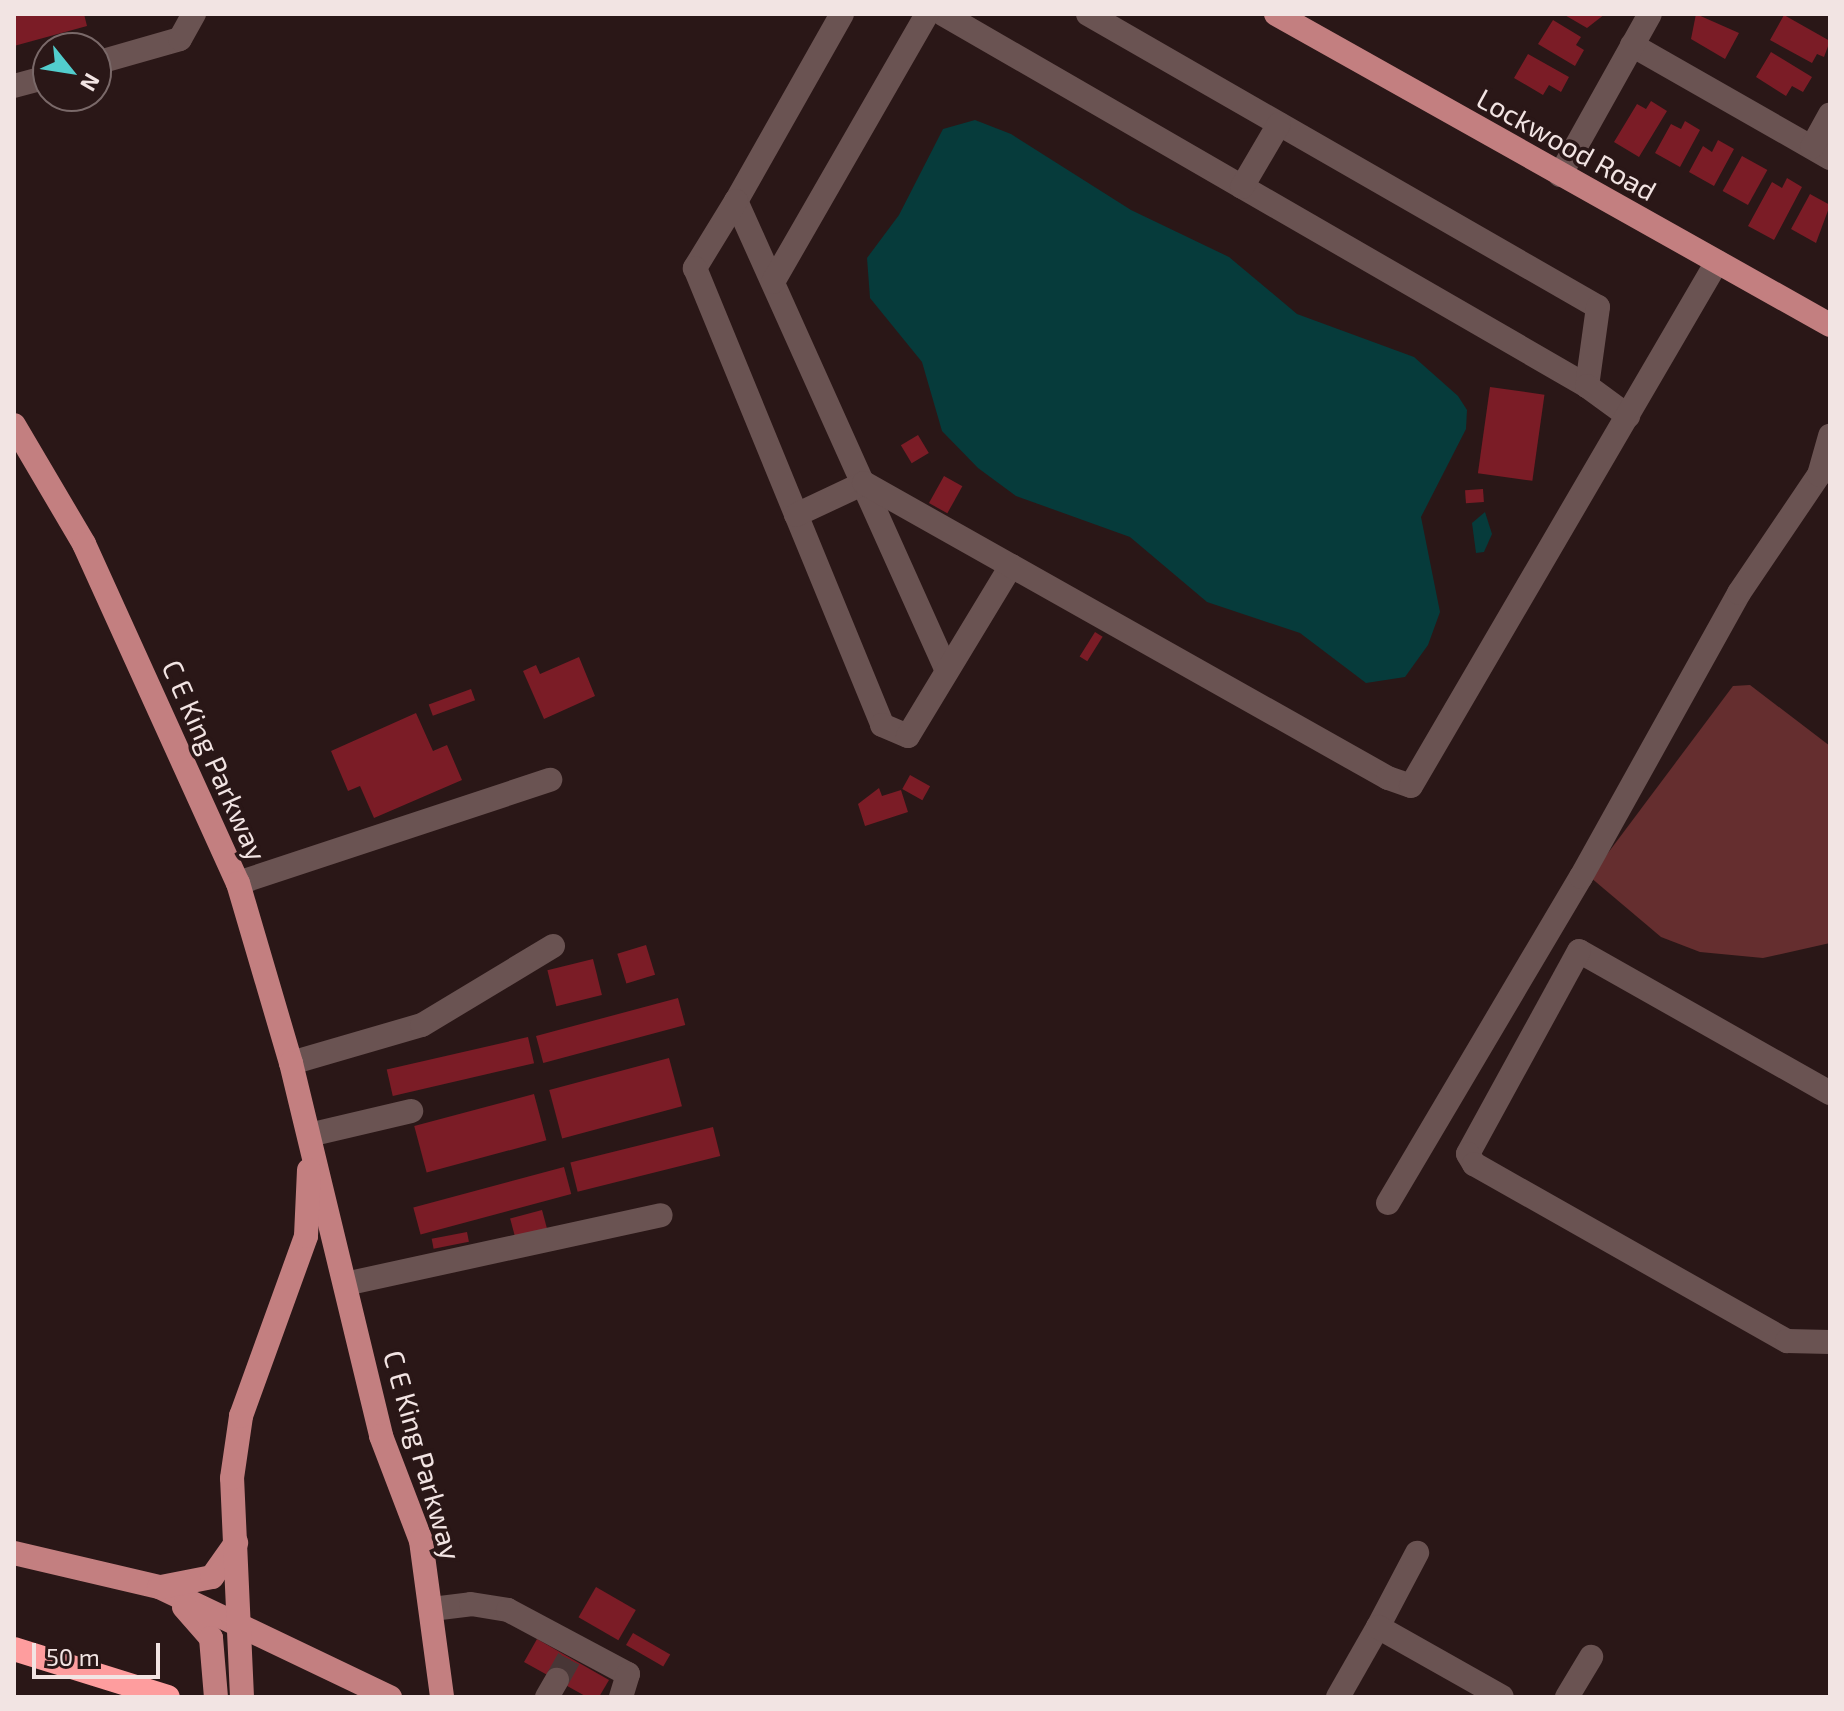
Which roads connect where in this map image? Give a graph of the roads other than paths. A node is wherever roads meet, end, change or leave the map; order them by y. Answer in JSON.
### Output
{"nodes":[{"id":1,"x":194,"y":14,"type":"edge"},
{"id":2,"x":842,"y":14,"type":"edge"},
{"id":3,"x":927,"y":14,"type":"edge"},
{"id":4,"x":943,"y":14,"type":"edge"},
{"id":5,"x":1088,"y":14,"type":"edge"},
{"id":6,"x":1276,"y":14,"type":"edge"},
{"id":7,"x":1650,"y":14,"type":"edge"},
{"id":8,"x":1632,"y":45,"type":"junction"},
{"id":9,"x":112,"y":58,"type":"edge"},
{"id":10,"x":1830,"y":115,"type":"edge"},
{"id":11,"x":1279,"y":124,"type":"junction"},
{"id":12,"x":1821,"y":152,"type":"edge"},
{"id":13,"x":1560,"y":175,"type":"junction"},
{"id":14,"x":1242,"y":187,"type":"junction"},
{"id":15,"x":736,"y":201,"type":"junction"},
{"id":16,"x":1717,"y":262,"type":"junction"},
{"id":17,"x":773,"y":282,"type":"junction"},
{"id":18,"x":1830,"y":325,"type":"edge"},
{"id":19,"x":1587,"y":386,"type":"junction"},
{"id":20,"x":1628,"y":416,"type":"junction"},
{"id":21,"x":14,"y":425,"type":"edge"},
{"id":22,"x":1830,"y":436,"type":"edge"},
{"id":23,"x":864,"y":483,"type":"junction"},
{"id":24,"x":796,"y":515,"type":"junction"},
{"id":25,"x":1011,"y":566,"type":"junction"},
{"id":26,"x":947,"y":671,"type":"junction"},
{"id":27,"x":550,"y":780,"type":"dead end"},
{"id":28,"x":238,"y":883,"type":"junction"},
{"id":29,"x":553,"y":946,"type":"dead end"},
{"id":30,"x":291,"y":1063,"type":"junction"},
{"id":31,"x":1830,"y":1093,"type":"edge"},
{"id":32,"x":411,"y":1111,"type":"dead end"},
{"id":33,"x":310,"y":1137,"type":"junction"},
{"id":34,"x":1388,"y":1203,"type":"dead end"},
{"id":35,"x":661,"y":1215,"type":"dead end"},
{"id":36,"x":345,"y":1284,"type":"junction"},
{"id":37,"x":1830,"y":1342,"type":"edge"},
{"id":38,"x":236,"y":1543,"type":"junction"},
{"id":39,"x":14,"y":1553,"type":"edge"},
{"id":40,"x":1417,"y":1553,"type":"dead end"},
{"id":41,"x":159,"y":1587,"type":"junction"},
{"id":42,"x":432,"y":1609,"type":"junction"},
{"id":43,"x":242,"y":1625,"type":"junction"},
{"id":44,"x":1378,"y":1627,"type":"junction"},
{"id":45,"x":14,"y":1649,"type":"edge"},
{"id":46,"x":1591,"y":1657,"type":"dead end"},
{"id":47,"x":168,"y":1697,"type":"edge"},
{"id":48,"x":216,"y":1697,"type":"edge"},
{"id":49,"x":242,"y":1697,"type":"edge"},
{"id":50,"x":390,"y":1697,"type":"edge"},
{"id":51,"x":442,"y":1697,"type":"edge"},
{"id":52,"x":621,"y":1697,"type":"edge"},
{"id":53,"x":1338,"y":1697,"type":"edge"},
{"id":54,"x":1502,"y":1697,"type":"edge"},
{"id":55,"x":1567,"y":1697,"type":"edge"}],
"edges":[{"from":1,"to":9,"type":"street"},
{"from":2,"to":15,"type":"street"},
{"from":3,"to":17,"type":"street"},
{"from":4,"to":14,"type":"street"},
{"from":5,"to":11,"type":"street"},
{"from":6,"to":13,"type":"main road","name":"Lockwood Road"},
{"from":7,"to":8,"type":"street"},
{"from":8,"to":12,"type":"street"},
{"from":8,"to":13,"type":"street"},
{"from":10,"to":12,"type":"street"},
{"from":11,"to":14,"type":"street"},
{"from":11,"to":19,"type":"street"},
{"from":13,"to":16,"type":"main road","name":"Lockwood Road"},
{"from":14,"to":19,"type":"street"},
{"from":15,"to":17,"type":"street"},
{"from":15,"to":24,"type":"street"},
{"from":16,"to":18,"type":"main road","name":"Lockwood Road"},
{"from":16,"to":20,"type":"street"},
{"from":17,"to":23,"type":"street"},
{"from":19,"to":20,"type":"street"},
{"from":20,"to":25,"type":"street"},
{"from":21,"to":28,"type":"main road","name":"C E King Parkway"},
{"from":22,"to":34,"type":"street"},
{"from":23,"to":24,"type":"street"},
{"from":23,"to":25,"type":"street"},
{"from":23,"to":26,"type":"street"},
{"from":24,"to":26,"type":"street"},
{"from":25,"to":26,"type":"street"},
{"from":27,"to":28,"type":"street"},
{"from":28,"to":30,"type":"main road","name":"C E King Parkway"},
{"from":29,"to":30,"type":"street"},
{"from":30,"to":33,"type":"main road","name":"C E King Parkway"},
{"from":31,"to":37,"type":"street"},
{"from":32,"to":33,"type":"street"},
{"from":33,"to":36,"type":"main road","name":"C E King Parkway"},
{"from":33,"to":38,"type":"main road","name":"C E King Parkway"},
{"from":35,"to":36,"type":"street"},
{"from":36,"to":42,"type":"main road","name":"C E King Parkway"},
{"from":38,"to":41,"type":"main road"},
{"from":38,"to":43,"type":"main road","name":"C E King Parkway"},
{"from":39,"to":41,"type":"main road"},
{"from":40,"to":44,"type":"street"},
{"from":41,"to":43,"type":"main road"},
{"from":41,"to":48,"type":"main road"},
{"from":42,"to":51,"type":"main road","name":"C E King Parkway"},
{"from":42,"to":52,"type":"street"},
{"from":43,"to":49,"type":"main road","name":"C E King Parkway"},
{"from":43,"to":50,"type":"main road"},
{"from":44,"to":53,"type":"street"},
{"from":44,"to":54,"type":"street"},
{"from":45,"to":47,"type":"highway"},
{"from":46,"to":55,"type":"street"}]}
